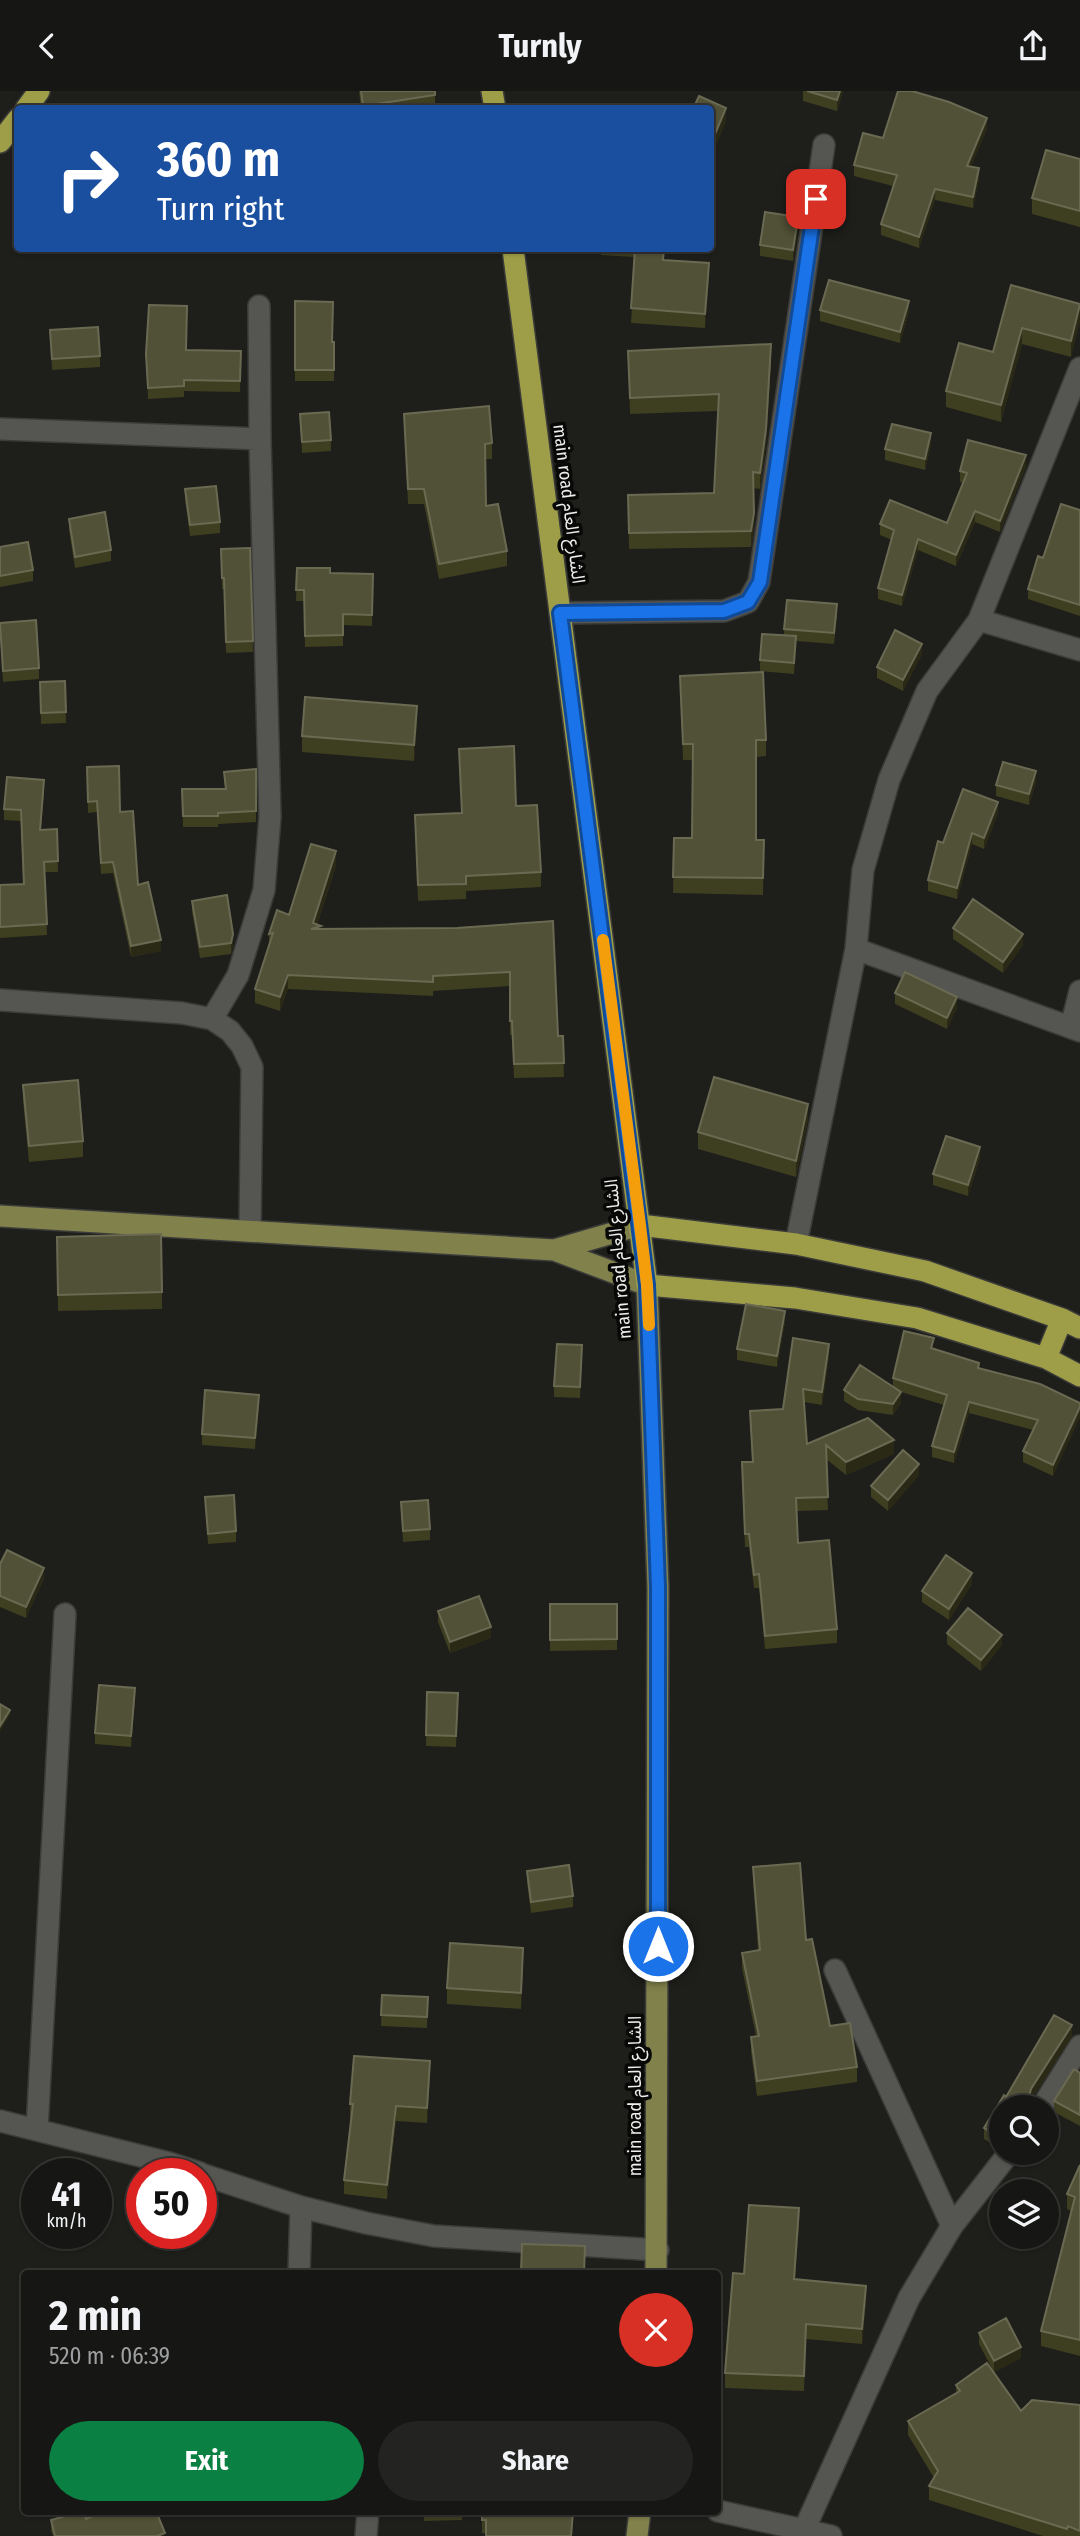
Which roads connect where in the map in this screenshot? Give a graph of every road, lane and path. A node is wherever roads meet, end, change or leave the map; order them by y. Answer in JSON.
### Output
{"nodes":[{"id":1,"x":14,"y":124,"type":"edge"},
{"id":2,"x":0,"y":142,"type":"edge"},
{"id":3,"x":824,"y":145,"type":"dead end"},
{"id":4,"x":513,"y":252,"type":"edge"},
{"id":5,"x":259,"y":306,"type":"dead end"},
{"id":6,"x":1080,"y":368,"type":"edge"},
{"id":7,"x":0,"y":429,"type":"edge"},
{"id":8,"x":260,"y":439,"type":"junction"},
{"id":9,"x":560,"y":613,"type":"junction"},
{"id":10,"x":979,"y":620,"type":"junction"},
{"id":11,"x":1080,"y":650,"type":"edge"},
{"id":12,"x":856,"y":949,"type":"junction"},
{"id":13,"x":1080,"y":991,"type":"edge"},
{"id":14,"x":0,"y":1000,"type":"edge"},
{"id":15,"x":212,"y":1019,"type":"junction"},
{"id":16,"x":1075,"y":1029,"type":"edge"},
{"id":17,"x":0,"y":1216,"type":"edge"},
{"id":18,"x":640,"y":1225,"type":"junction"},
{"id":19,"x":250,"y":1231,"type":"junction"},
{"id":20,"x":796,"y":1244,"type":"junction"},
{"id":21,"x":554,"y":1250,"type":"junction"},
{"id":22,"x":647,"y":1285,"type":"junction"},
{"id":23,"x":1071,"y":1324,"type":"edge"},
{"id":24,"x":1046,"y":1358,"type":"junction"},
{"id":25,"x":1080,"y":1376,"type":"edge"},
{"id":26,"x":65,"y":1614,"type":"dead end"},
{"id":27,"x":835,"y":1970,"type":"dead end"},
{"id":28,"x":1080,"y":2046,"type":"edge"},
{"id":29,"x":1049,"y":2095,"type":"edge"},
{"id":30,"x":0,"y":2121,"type":"edge"},
{"id":31,"x":37,"y":2129,"type":"junction"},
{"id":32,"x":142,"y":2158,"type":"edge"},
{"id":33,"x":1000,"y":2165,"type":"edge"},
{"id":34,"x":217,"y":2180,"type":"edge"},
{"id":35,"x":301,"y":2207,"type":"junction"},
{"id":36,"x":952,"y":2226,"type":"junction"},
{"id":37,"x":658,"y":2250,"type":"junction"},
{"id":38,"x":299,"y":2270,"type":"edge"},
{"id":39,"x":656,"y":2270,"type":"edge"},
{"id":40,"x":721,"y":2512,"type":"edge"},
{"id":41,"x":368,"y":2515,"type":"edge"},
{"id":42,"x":640,"y":2515,"type":"edge"},
{"id":43,"x":804,"y":2530,"type":"junction"},
{"id":44,"x":366,"y":2536,"type":"edge"},
{"id":45,"x":638,"y":2536,"type":"edge"},
{"id":46,"x":831,"y":2536,"type":"edge"}],
"edges":[{"from":1,"to":2,"type":"highway"},
{"from":3,"to":9,"type":"street"},
{"from":4,"to":9,"type":"highway","name":"main road الشارع العام"},
{"from":5,"to":8,"type":"street"},
{"from":6,"to":10,"type":"street"},
{"from":7,"to":8,"type":"street"},
{"from":8,"to":15,"type":"street"},
{"from":9,"to":18,"type":"highway","name":"main road الشارع العام"},
{"from":10,"to":11,"type":"street"},
{"from":10,"to":12,"type":"street"},
{"from":12,"to":16,"type":"street"},
{"from":12,"to":20,"type":"street"},
{"from":13,"to":16,"type":"street"},
{"from":14,"to":15,"type":"street"},
{"from":15,"to":19,"type":"street"},
{"from":17,"to":19,"type":"main road"},
{"from":18,"to":20,"type":"highway"},
{"from":18,"to":21,"type":"main road"},
{"from":18,"to":22,"type":"highway","name":"main road الشارع العام"},
{"from":19,"to":21,"type":"main road"},
{"from":20,"to":23,"type":"highway"},
{"from":21,"to":22,"type":"main road"},
{"from":22,"to":24,"type":"highway"},
{"from":22,"to":37,"type":"main road","name":"main road الشارع العام"},
{"from":23,"to":24,"type":"highway"},
{"from":24,"to":25,"type":"highway"},
{"from":26,"to":31,"type":"street"},
{"from":27,"to":36,"type":"street"},
{"from":28,"to":29,"type":"street"},
{"from":30,"to":31,"type":"street"},
{"from":31,"to":32,"type":"street"},
{"from":33,"to":36,"type":"street"},
{"from":34,"to":35,"type":"street"},
{"from":35,"to":37,"type":"street"},
{"from":35,"to":38,"type":"street"},
{"from":36,"to":43,"type":"street"},
{"from":37,"to":39,"type":"main road","name":"main road الشارع العام"},
{"from":40,"to":43,"type":"street"},
{"from":41,"to":44,"type":"street"},
{"from":42,"to":45,"type":"main road"},
{"from":43,"to":46,"type":"street"}]}
